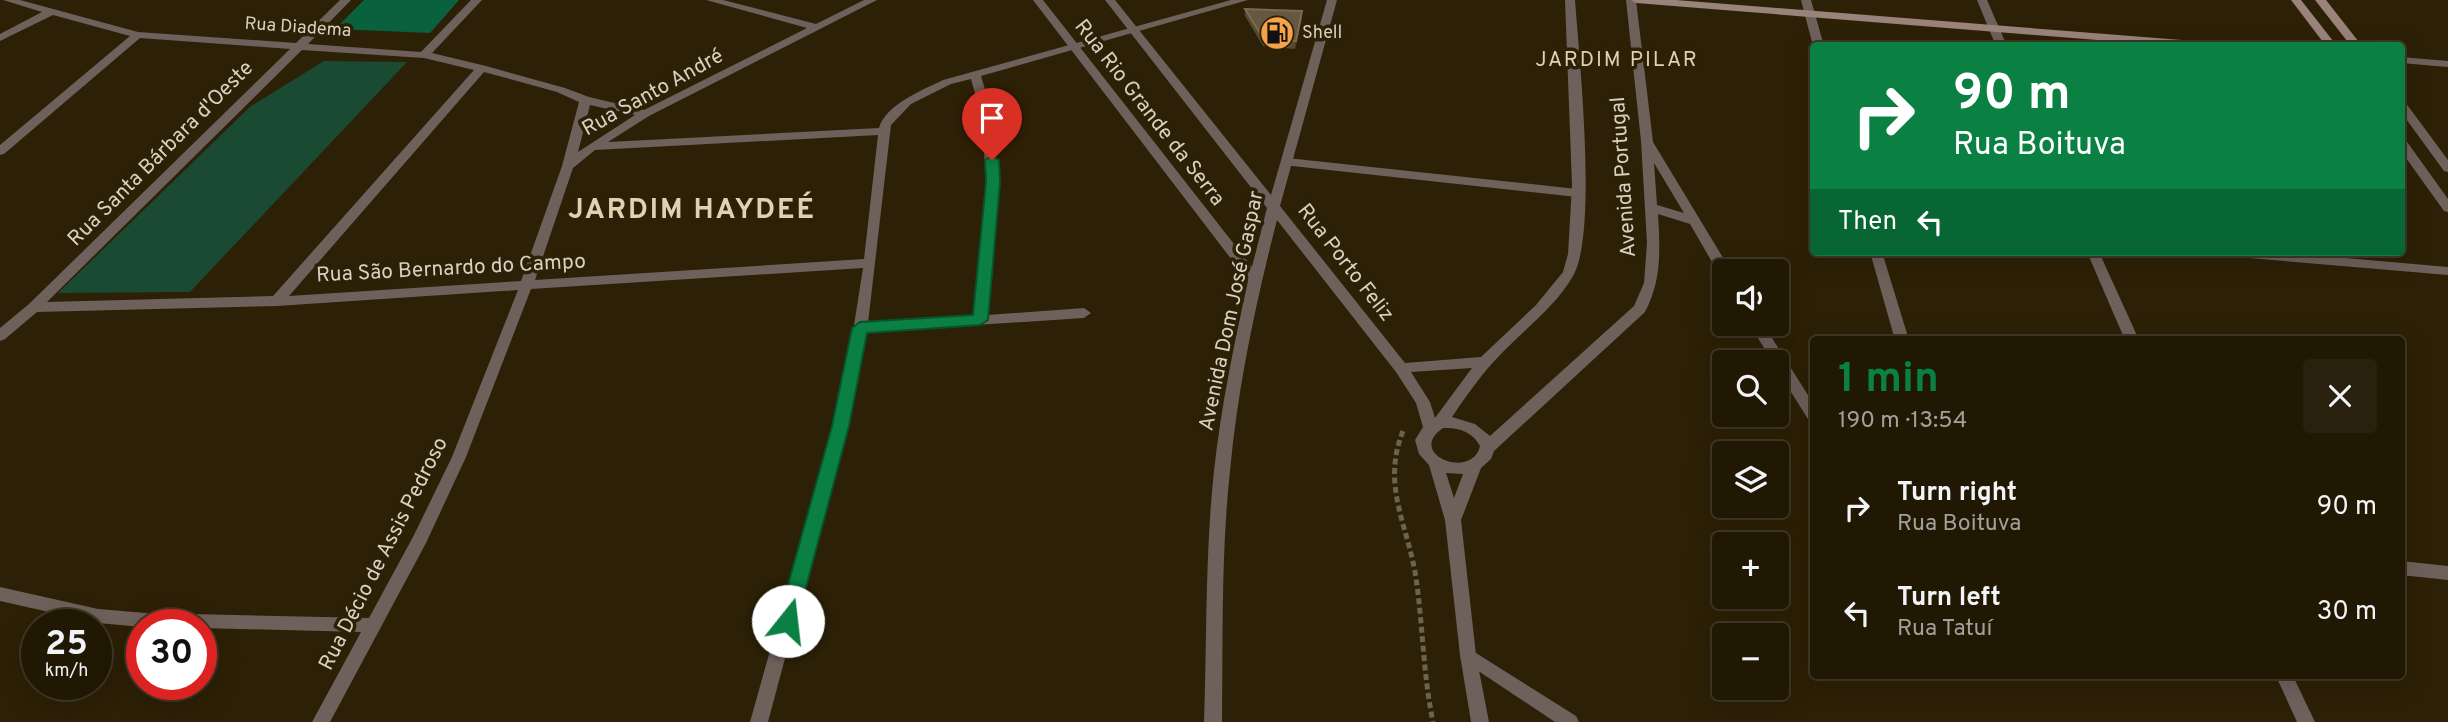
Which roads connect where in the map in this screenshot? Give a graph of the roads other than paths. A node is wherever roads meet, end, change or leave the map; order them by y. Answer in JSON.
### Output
{"nodes":[{"id":1,"x":8,"y":0,"type":"edge"},
{"id":2,"x":346,"y":0,"type":"edge"},
{"id":3,"x":477,"y":0,"type":"edge"},
{"id":4,"x":711,"y":0,"type":"edge"},
{"id":5,"x":872,"y":0,"type":"edge"},
{"id":6,"x":1038,"y":0,"type":"edge"},
{"id":7,"x":1110,"y":0,"type":"edge"},
{"id":8,"x":1243,"y":0,"type":"edge"},
{"id":9,"x":1332,"y":0,"type":"edge"},
{"id":10,"x":1570,"y":0,"type":"edge"},
{"id":11,"x":1631,"y":0,"type":"edge"},
{"id":12,"x":1636,"y":0,"type":"edge"},
{"id":13,"x":1806,"y":0,"type":"edge"},
{"id":14,"x":1982,"y":0,"type":"edge"},
{"id":15,"x":2296,"y":0,"type":"edge"},
{"id":16,"x":2320,"y":0,"type":"edge"},
{"id":17,"x":51,"y":12,"type":"junction"},
{"id":18,"x":1810,"y":13,"type":"junction"},
{"id":19,"x":814,"y":27,"type":"junction"},
{"id":20,"x":1994,"y":27,"type":"junction"},
{"id":21,"x":1135,"y":30,"type":"junction"},
{"id":22,"x":138,"y":35,"type":"junction"},
{"id":23,"x":0,"y":38,"type":"edge"},
{"id":24,"x":1818,"y":42,"type":"edge"},
{"id":25,"x":2000,"y":42,"type":"edge"},
{"id":26,"x":2172,"y":42,"type":"edge"},
{"id":27,"x":2329,"y":42,"type":"edge"},
{"id":28,"x":2354,"y":42,"type":"edge"},
{"id":29,"x":298,"y":46,"type":"junction"},
{"id":30,"x":1072,"y":47,"type":"junction"},
{"id":31,"x":424,"y":55,"type":"junction"},
{"id":32,"x":2405,"y":60,"type":"edge"},
{"id":33,"x":2448,"y":64,"type":"edge"},
{"id":34,"x":482,"y":68,"type":"junction"},
{"id":35,"x":975,"y":74,"type":"junction"},
{"id":36,"x":585,"y":100,"type":"junction"},
{"id":37,"x":2405,"y":109,"type":"edge"},
{"id":38,"x":645,"y":114,"type":"junction"},
{"id":39,"x":883,"y":131,"type":"junction"},
{"id":40,"x":1647,"y":141,"type":"junction"},
{"id":41,"x":592,"y":146,"type":"junction"},
{"id":42,"x":2405,"y":147,"type":"edge"},
{"id":43,"x":0,"y":151,"type":"edge"},
{"id":44,"x":1287,"y":162,"type":"junction"},
{"id":45,"x":568,"y":166,"type":"junction"},
{"id":46,"x":2448,"y":168,"type":"edge"},
{"id":47,"x":1577,"y":193,"type":"junction"},
{"id":48,"x":2443,"y":196,"type":"edge"},
{"id":49,"x":1650,"y":207,"type":"junction"},
{"id":50,"x":1274,"y":208,"type":"junction"},
{"id":51,"x":2448,"y":208,"type":"edge"},
{"id":52,"x":1692,"y":220,"type":"junction"},
{"id":53,"x":1877,"y":256,"type":"edge"},
{"id":54,"x":2095,"y":256,"type":"edge"},
{"id":55,"x":2272,"y":256,"type":"edge"},
{"id":56,"x":1716,"y":259,"type":"edge"},
{"id":57,"x":870,"y":263,"type":"junction"},
{"id":58,"x":2448,"y":271,"type":"edge"},
{"id":59,"x":1256,"y":282,"type":"junction"},
{"id":60,"x":526,"y":286,"type":"junction"},
{"id":61,"x":277,"y":301,"type":"junction"},
{"id":62,"x":34,"y":307,"type":"junction"},
{"id":63,"x":1084,"y":313,"type":"dead end"},
{"id":64,"x":980,"y":320,"type":"junction"},
{"id":65,"x":860,"y":328,"type":"junction"},
{"id":66,"x":0,"y":336,"type":"edge"},
{"id":67,"x":1764,"y":336,"type":"edge"},
{"id":68,"x":1901,"y":336,"type":"edge"},
{"id":69,"x":2130,"y":336,"type":"edge"},
{"id":70,"x":1485,"y":362,"type":"junction"},
{"id":71,"x":1401,"y":368,"type":"junction"},
{"id":72,"x":1808,"y":401,"type":"edge"},
{"id":73,"x":1435,"y":425,"type":"junction"},
{"id":74,"x":1486,"y":449,"type":"junction"},
{"id":75,"x":1436,"y":463,"type":"junction"},
{"id":76,"x":1474,"y":466,"type":"junction"},
{"id":77,"x":1453,"y":520,"type":"junction"},
{"id":78,"x":2405,"y":568,"type":"edge"},
{"id":79,"x":2448,"y":573,"type":"edge"},
{"id":80,"x":0,"y":594,"type":"edge"},
{"id":81,"x":372,"y":625,"type":"junction"},
{"id":82,"x":1468,"y":655,"type":"junction"},
{"id":83,"x":2286,"y":679,"type":"edge"},
{"id":84,"x":321,"y":722,"type":"edge"},
{"id":85,"x":759,"y":722,"type":"edge"},
{"id":86,"x":1213,"y":722,"type":"edge"},
{"id":87,"x":1480,"y":722,"type":"edge"},
{"id":88,"x":1570,"y":722,"type":"edge"},
{"id":89,"x":2306,"y":722,"type":"edge"}],
"edges":[{"from":1,"to":17,"type":"street","name":"Rua Diadema"},
{"from":2,"to":29,"type":"street","name":"Rua Santa Bárbara d'Oeste"},
{"from":3,"to":31,"type":"street"},
{"from":4,"to":19,"type":"street"},
{"from":5,"to":19,"type":"street","name":"Rua Santo André"},
{"from":6,"to":30,"type":"street","name":"Rua Rio Grande da Serra"},
{"from":7,"to":21,"type":"street","name":"Rua Porto Feliz"},
{"from":8,"to":21,"type":"street"},
{"from":9,"to":44,"type":"street","name":"Avenida Dom José Gaspar"},
{"from":10,"to":47,"type":"street"},
{"from":11,"to":40,"type":"street","name":"Avenida Portugal"},
{"from":12,"to":18,"type":"main road"},
{"from":13,"to":18,"type":"street"},
{"from":14,"to":20,"type":"street"},
{"from":15,"to":27,"type":"main road"},
{"from":16,"to":28,"type":"main road"},
{"from":17,"to":22,"type":"street","name":"Rua Diadema"},
{"from":17,"to":23,"type":"street"},
{"from":18,"to":20,"type":"main road"},
{"from":18,"to":24,"type":"street"},
{"from":19,"to":38,"type":"street","name":"Rua Santo André"},
{"from":20,"to":25,"type":"street"},
{"from":20,"to":26,"type":"main road"},
{"from":21,"to":30,"type":"street"},
{"from":21,"to":50,"type":"street","name":"Rua Porto Feliz"},
{"from":22,"to":29,"type":"street","name":"Rua Diadema"},
{"from":22,"to":43,"type":"street"},
{"from":29,"to":31,"type":"street","name":"Rua Diadema"},
{"from":29,"to":62,"type":"street","name":"Rua Santa Bárbara d'Oeste"},
{"from":30,"to":35,"type":"street"},
{"from":30,"to":59,"type":"street","name":"Rua Rio Grande da Serra"},
{"from":31,"to":34,"type":"street","name":"Rua Diadema"},
{"from":32,"to":33,"type":"street"},
{"from":34,"to":36,"type":"street","name":"Rua Diadema"},
{"from":34,"to":61,"type":"street"},
{"from":35,"to":39,"type":"street"},
{"from":35,"to":64,"type":"street"},
{"from":36,"to":38,"type":"street","name":"Rua Diadema"},
{"from":36,"to":45,"type":"street"},
{"from":37,"to":46,"type":"street"},
{"from":38,"to":41,"type":"street","name":"Rua Santo André"},
{"from":39,"to":41,"type":"street"},
{"from":39,"to":57,"type":"street"},
{"from":40,"to":49,"type":"street","name":"Avenida Portugal"},
{"from":40,"to":52,"type":"street"},
{"from":41,"to":45,"type":"street","name":"Rua Santo André"},
{"from":42,"to":48,"type":"street"},
{"from":44,"to":47,"type":"street"},
{"from":44,"to":50,"type":"street","name":"Avenida Dom José Gaspar"},
{"from":45,"to":60,"type":"street"},
{"from":47,"to":70,"type":"street"},
{"from":48,"to":51,"type":"street"},
{"from":49,"to":52,"type":"street"},
{"from":49,"to":74,"type":"street","name":"Avenida Portugal"},
{"from":50,"to":59,"type":"street","name":"Avenida Dom José Gaspar"},
{"from":50,"to":71,"type":"street","name":"Rua Porto Feliz"},
{"from":52,"to":56,"type":"street"},
{"from":53,"to":68,"type":"street"},
{"from":54,"to":69,"type":"street"},
{"from":55,"to":58,"type":"street"},
{"from":57,"to":60,"type":"street","name":"Rua São Bernardo do Campo"},
{"from":57,"to":65,"type":"street"},
{"from":59,"to":86,"type":"street","name":"Avenida Dom José Gaspar"},
{"from":60,"to":61,"type":"street","name":"Rua São Bernardo do Campo"},
{"from":60,"to":81,"type":"street","name":"Rua Décio de Assis Pedroso"},
{"from":61,"to":62,"type":"street","name":"Rua São Bernardo do Campo"},
{"from":62,"to":66,"type":"street","name":"Rua Santa Bárbara d'Oeste"},
{"from":63,"to":64,"type":"street"},
{"from":64,"to":65,"type":"street"},
{"from":65,"to":85,"type":"street"},
{"from":67,"to":72,"type":"street"},
{"from":70,"to":71,"type":"street"},
{"from":70,"to":73,"type":"street"},
{"from":71,"to":73,"type":"street","name":"Rua Porto Feliz"},
{"from":73,"to":74,"type":"street"},
{"from":73,"to":75,"type":"street"},
{"from":74,"to":76,"type":"street"},
{"from":75,"to":76,"type":"street"},
{"from":75,"to":77,"type":"street"},
{"from":76,"to":77,"type":"street"},
{"from":77,"to":82,"type":"street"},
{"from":78,"to":79,"type":"street"},
{"from":80,"to":81,"type":"street"},
{"from":81,"to":84,"type":"street","name":"Rua Décio de Assis Pedroso"},
{"from":82,"to":87,"type":"street"},
{"from":82,"to":88,"type":"street"},
{"from":83,"to":89,"type":"street"}]}
